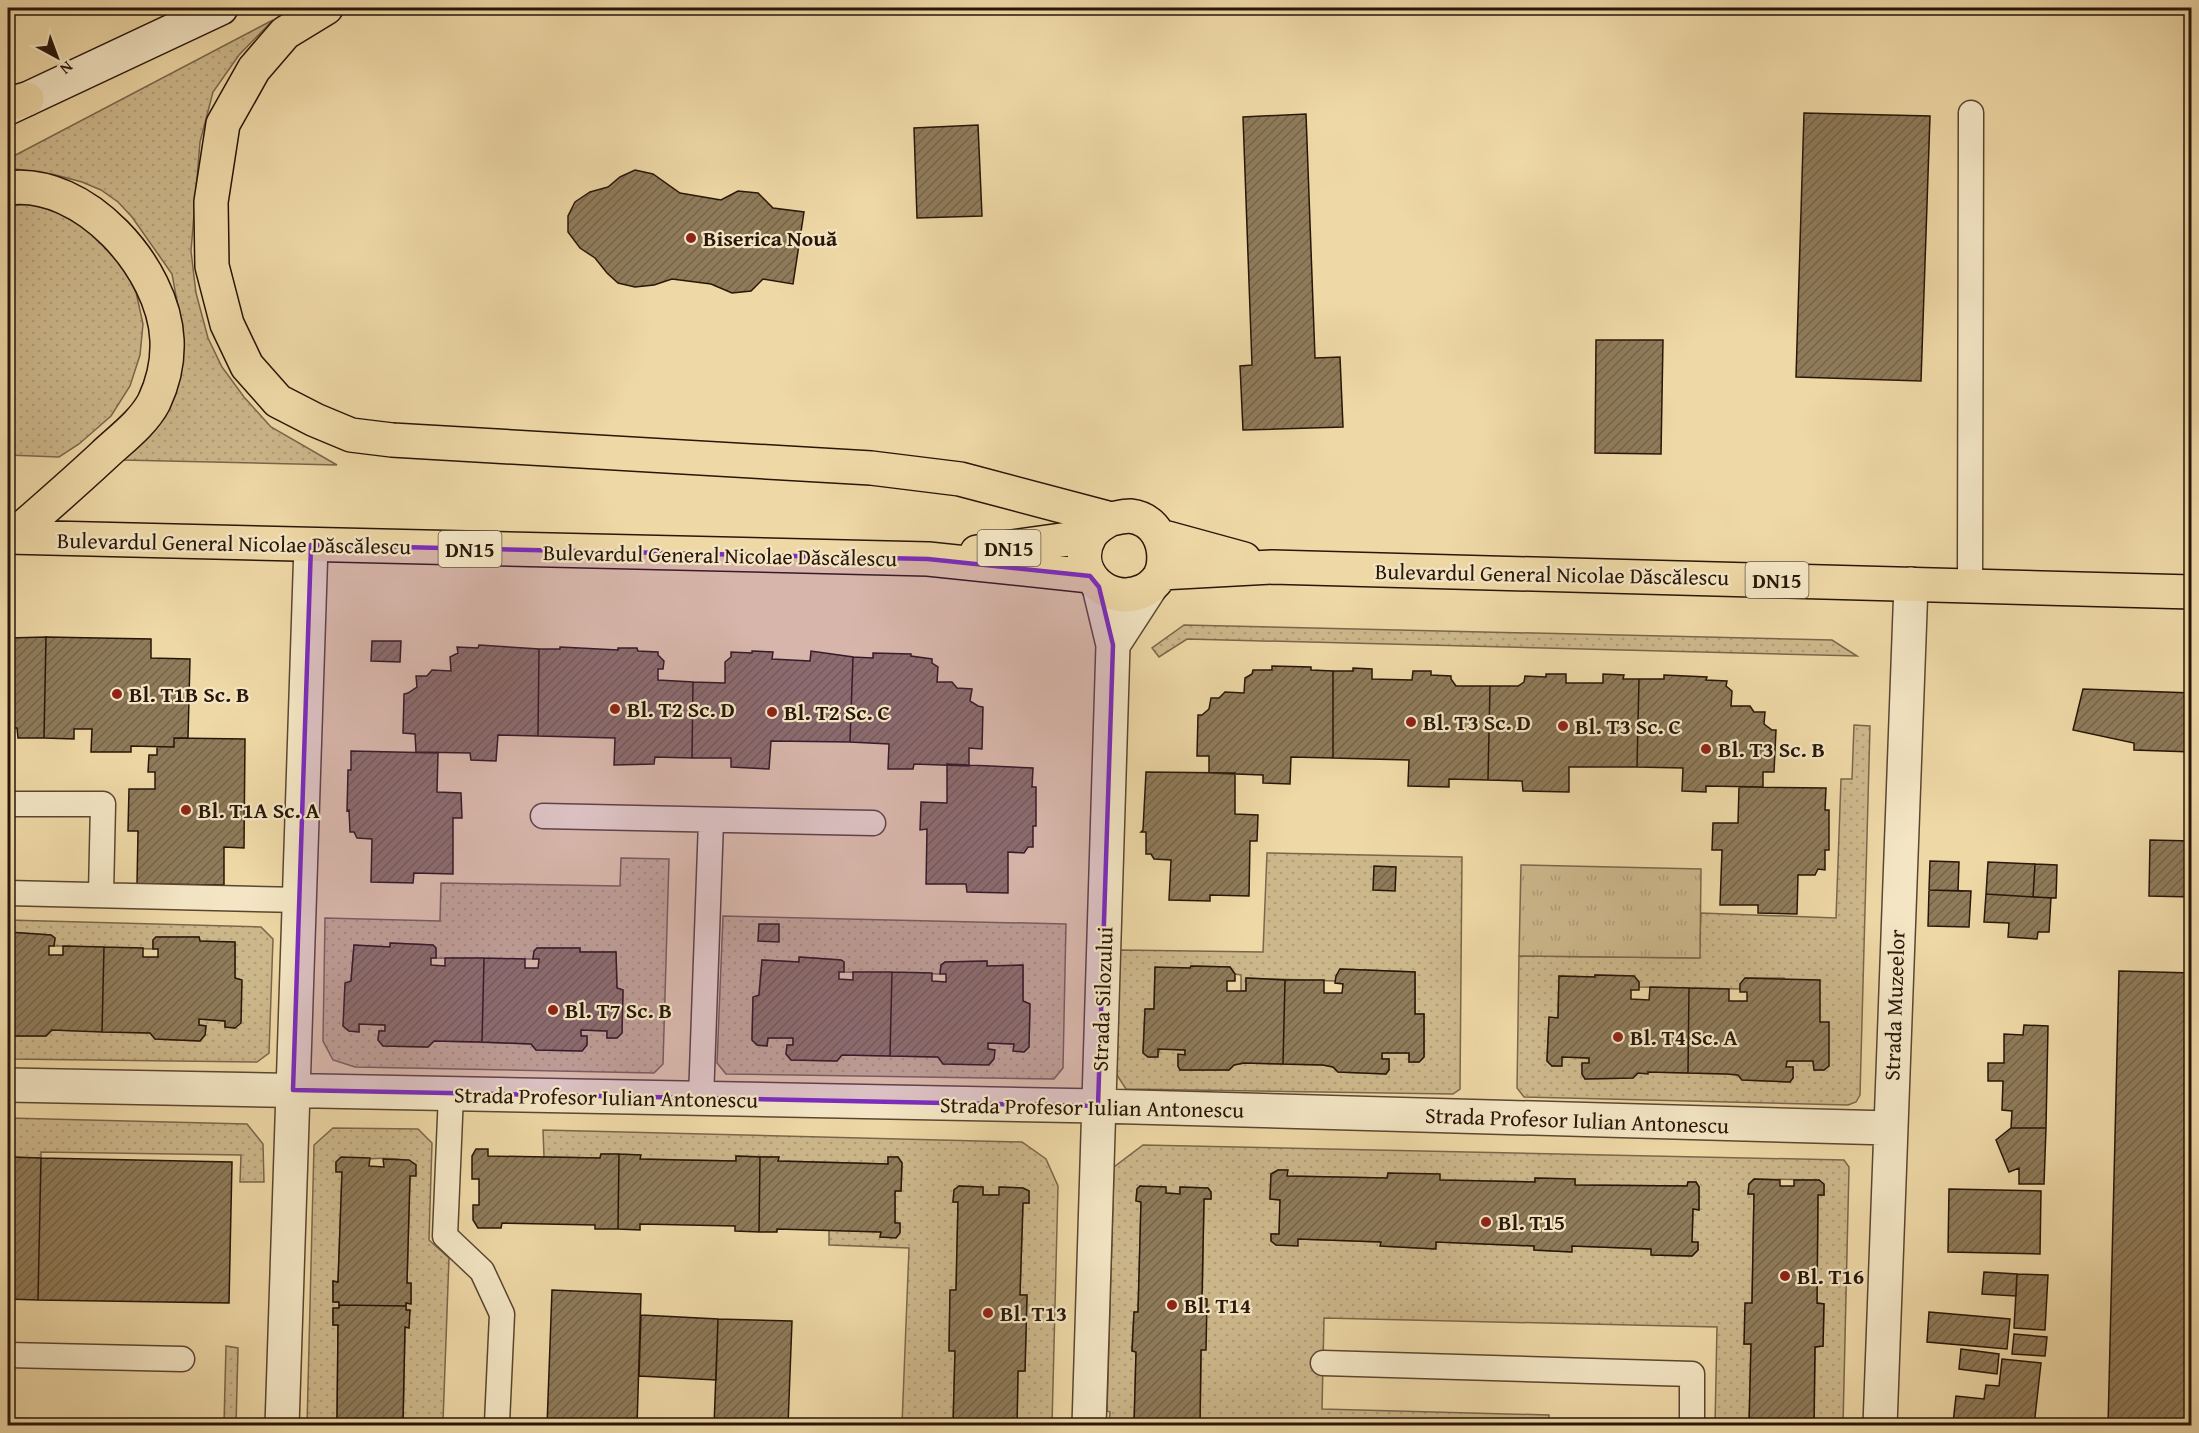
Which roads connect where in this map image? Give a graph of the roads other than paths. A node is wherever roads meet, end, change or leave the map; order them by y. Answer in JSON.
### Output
{"nodes":[{"id":1,"x":221,"y":8,"type":"edge"},
{"id":2,"x":326,"y":8,"type":"edge"},
{"id":3,"x":12,"y":99,"type":"edge"},
{"id":4,"x":1971,"y":113,"type":"dead end"},
{"id":5,"x":8,"y":188,"type":"edge"},
{"id":6,"x":1101,"y":527,"type":"junction"},
{"id":7,"x":1160,"y":536,"type":"junction"},
{"id":8,"x":10,"y":537,"type":"edge"},
{"id":9,"x":311,"y":545,"type":"junction"},
{"id":10,"x":928,"y":560,"type":"junction"},
{"id":11,"x":1272,"y":567,"type":"junction"},
{"id":12,"x":1156,"y":580,"type":"junction"},
{"id":13,"x":1095,"y":581,"type":"junction"},
{"id":14,"x":1911,"y":584,"type":"junction"},
{"id":15,"x":1970,"y":586,"type":"junction"},
{"id":16,"x":2192,"y":592,"type":"edge"},
{"id":17,"x":1113,"y":645,"type":"junction"},
{"id":18,"x":8,"y":804,"type":"edge"},
{"id":19,"x":543,"y":816,"type":"dead end"},
{"id":20,"x":711,"y":821,"type":"junction"},
{"id":21,"x":873,"y":823,"type":"dead end"},
{"id":22,"x":8,"y":893,"type":"edge"},
{"id":23,"x":100,"y":894,"type":"junction"},
{"id":24,"x":300,"y":900,"type":"junction"},
{"id":25,"x":8,"y":1085,"type":"edge"},
{"id":26,"x":293,"y":1090,"type":"junction"},
{"id":27,"x":451,"y":1094,"type":"junction"},
{"id":28,"x":701,"y":1099,"type":"junction"},
{"id":29,"x":1098,"y":1106,"type":"junction"},
{"id":30,"x":1890,"y":1128,"type":"junction"},
{"id":31,"x":8,"y":1355,"type":"edge"},
{"id":32,"x":182,"y":1359,"type":"dead end"},
{"id":33,"x":1323,"y":1363,"type":"dead end"},
{"id":34,"x":497,"y":1423,"type":"dead end"},
{"id":35,"x":282,"y":1425,"type":"edge"},
{"id":36,"x":1089,"y":1425,"type":"edge"},
{"id":37,"x":1692,"y":1425,"type":"edge"},
{"id":38,"x":1880,"y":1425,"type":"edge"}],
"edges":[{"from":1,"to":3,"type":"street"},
{"from":2,"to":6,"type":"main road"},
{"from":4,"to":15,"type":"lane"},
{"from":5,"to":8,"type":"main road"},
{"from":6,"to":7,"type":"main road","number":"DN15"},
{"from":6,"to":10,"type":"main road","name":"Bulevardul General Nicolae Dăscălescu","number":"DN15"},
{"from":6,"to":13,"type":"main road"},
{"from":7,"to":11,"type":"main road","name":"Bulevardul General Nicolae Dăscălescu","number":"DN15"},
{"from":7,"to":12,"type":"main road"},
{"from":8,"to":9,"type":"main road","name":"Bulevardul General Nicolae Dăscălescu","number":"DN15"},
{"from":9,"to":10,"type":"main road","name":"Bulevardul General Nicolae Dăscălescu","number":"DN15"},
{"from":9,"to":24,"type":"street"},
{"from":10,"to":13,"type":"main road","name":"Bulevardul General Nicolae Dăscălescu","number":"DN15"},
{"from":11,"to":12,"type":"main road","name":"Bulevardul General Nicolae Dăscălescu","number":"DN15"},
{"from":11,"to":14,"type":"main road","name":"Bulevardul General Nicolae Dăscălescu","number":"DN15"},
{"from":12,"to":13,"type":"main road","number":"DN15"},
{"from":12,"to":17,"type":"street"},
{"from":13,"to":17,"type":"street","name":"Strada Silozului"},
{"from":14,"to":15,"type":"main road","name":"Bulevardul General Nicolae Dăscălescu","number":"DN15"},
{"from":14,"to":30,"type":"street","name":"Strada Muzeelor"},
{"from":15,"to":16,"type":"main road","name":"Bulevardul General Nicolae Dăscălescu","number":"DN15"},
{"from":17,"to":29,"type":"street","name":"Strada Silozului"},
{"from":18,"to":23,"type":"lane"},
{"from":19,"to":20,"type":"lane"},
{"from":20,"to":21,"type":"lane"},
{"from":20,"to":28,"type":"lane"},
{"from":22,"to":23,"type":"lane"},
{"from":23,"to":24,"type":"lane"},
{"from":24,"to":26,"type":"street"},
{"from":25,"to":26,"type":"street","name":"Strada Profesor Iulian Antonescu"},
{"from":26,"to":27,"type":"street","name":"Strada Profesor Iulian Antonescu"},
{"from":26,"to":35,"type":"street"},
{"from":27,"to":28,"type":"street","name":"Strada Profesor Iulian Antonescu"},
{"from":27,"to":34,"type":"lane"},
{"from":28,"to":29,"type":"street","name":"Strada Profesor Iulian Antonescu"},
{"from":29,"to":30,"type":"street","name":"Strada Profesor Iulian Antonescu"},
{"from":29,"to":36,"type":"street","name":"Strada Silozului"},
{"from":30,"to":38,"type":"street","name":"Strada Muzeelor"},
{"from":31,"to":32,"type":"lane"},
{"from":33,"to":37,"type":"lane"}]}
